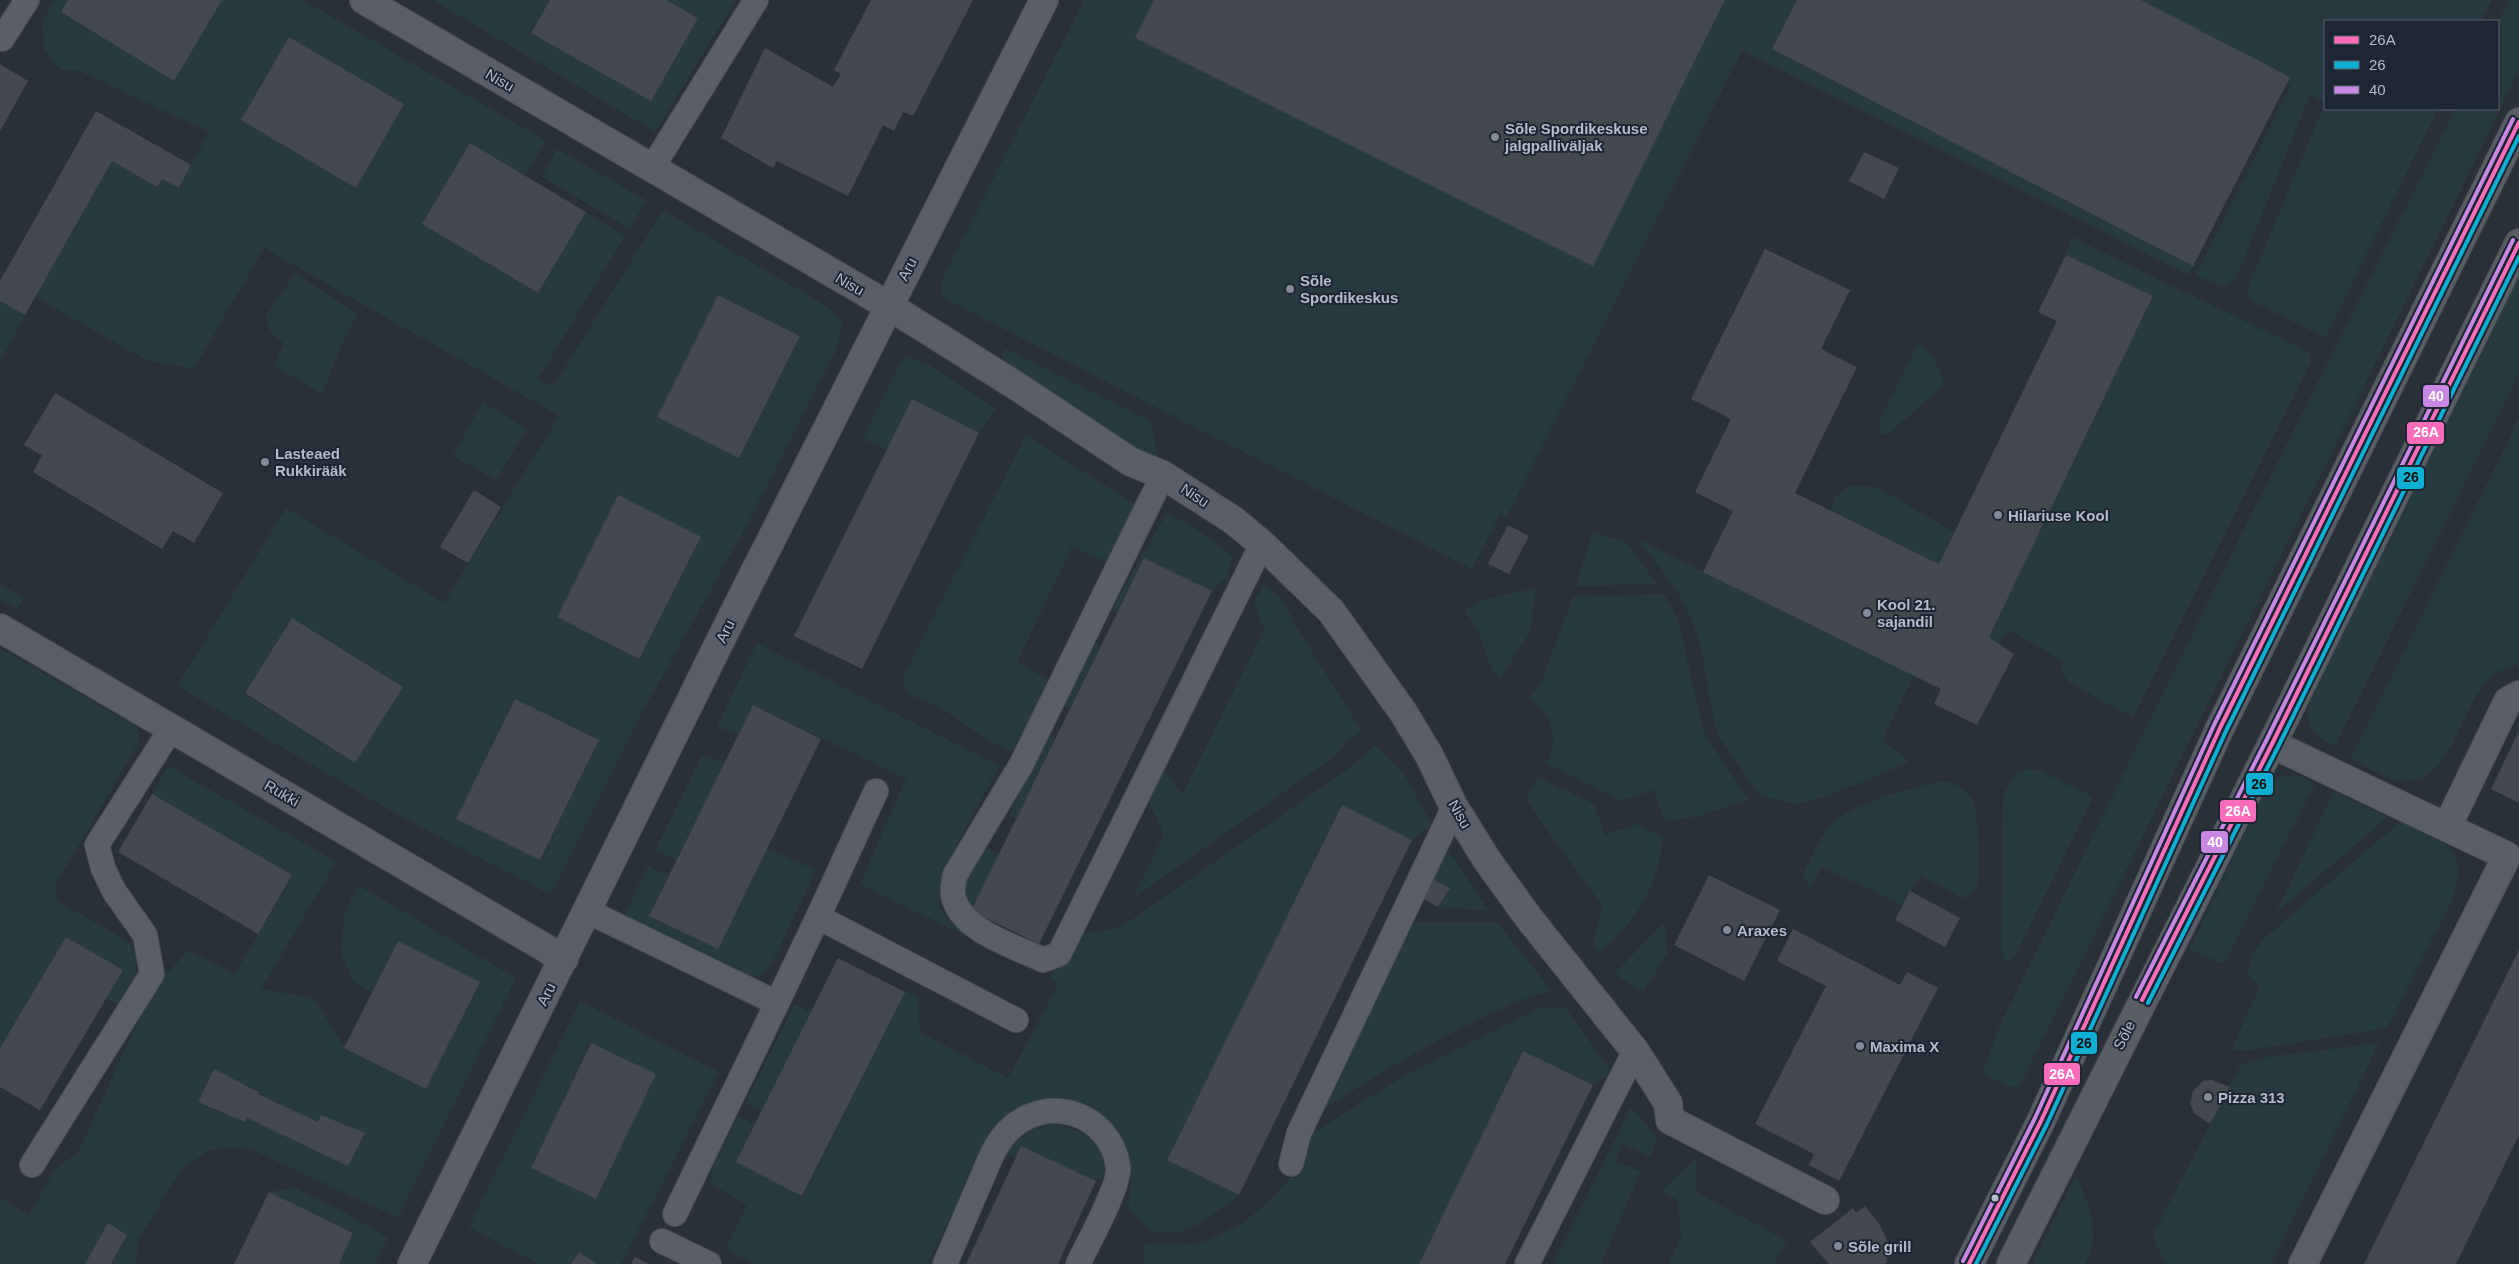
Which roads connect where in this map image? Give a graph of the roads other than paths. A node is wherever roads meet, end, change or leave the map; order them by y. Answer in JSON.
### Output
{"nodes":[{"id":1,"x":27,"y":0,"type":"edge"},
{"id":2,"x":364,"y":0,"type":"edge"},
{"id":3,"x":756,"y":0,"type":"edge"},
{"id":4,"x":1044,"y":0,"type":"edge"},
{"id":5,"x":0,"y":38,"type":"edge"},
{"id":6,"x":2519,"y":122,"type":"edge"},
{"id":7,"x":652,"y":168,"type":"junction"},
{"id":8,"x":2519,"y":243,"type":"edge"},
{"id":9,"x":889,"y":306,"type":"junction"},
{"id":10,"x":1163,"y":475,"type":"junction"},
{"id":11,"x":1262,"y":544,"type":"junction"},
{"id":12,"x":0,"y":628,"type":"edge"},
{"id":13,"x":2519,"y":696,"type":"edge"},
{"id":14,"x":170,"y":728,"type":"junction"},
{"id":15,"x":2272,"y":744,"type":"junction"},
{"id":16,"x":876,"y":791,"type":"dead end"},
{"id":17,"x":1454,"y":806,"type":"junction"},
{"id":18,"x":2447,"y":827,"type":"junction"},
{"id":19,"x":588,"y":911,"type":"junction"},
{"id":20,"x":818,"y":917,"type":"junction"},
{"id":21,"x":564,"y":959,"type":"junction"},
{"id":22,"x":777,"y":1003,"type":"junction"},
{"id":23,"x":1016,"y":1020,"type":"dead end"},
{"id":24,"x":1634,"y":1051,"type":"junction"},
{"id":25,"x":1291,"y":1164,"type":"dead end"},
{"id":26,"x":32,"y":1165,"type":"dead end"},
{"id":27,"x":1825,"y":1200,"type":"dead end"},
{"id":28,"x":675,"y":1214,"type":"dead end"},
{"id":29,"x":662,"y":1241,"type":"dead end"},
{"id":30,"x":412,"y":1264,"type":"edge"},
{"id":31,"x":709,"y":1264,"type":"edge"},
{"id":32,"x":944,"y":1264,"type":"edge"},
{"id":33,"x":1078,"y":1264,"type":"edge"},
{"id":34,"x":1527,"y":1264,"type":"edge"},
{"id":35,"x":1969,"y":1264,"type":"edge"},
{"id":36,"x":2011,"y":1264,"type":"edge"},
{"id":37,"x":2302,"y":1264,"type":"edge"}],
"edges":[{"from":1,"to":5,"type":"lane"},
{"from":2,"to":7,"type":"street","name":"Nisu"},
{"from":3,"to":7,"type":"lane"},
{"from":4,"to":9,"type":"street","name":"Aru"},
{"from":6,"to":35,"type":"main road"},
{"from":7,"to":9,"type":"street","name":"Nisu"},
{"from":8,"to":15,"type":"main road","name":"Sõle"},
{"from":9,"to":10,"type":"street","name":"Nisu"},
{"from":9,"to":19,"type":"street","name":"Aru"},
{"from":10,"to":11,"type":"street","name":"Nisu"},
{"from":10,"to":11,"type":"lane"},
{"from":11,"to":17,"type":"street","name":"Nisu"},
{"from":12,"to":14,"type":"street","name":"Rukki"},
{"from":13,"to":18,"type":"street"},
{"from":14,"to":21,"type":"street","name":"Rukki"},
{"from":14,"to":26,"type":"lane"},
{"from":15,"to":18,"type":"street"},
{"from":15,"to":36,"type":"main road","name":"Sõle"},
{"from":16,"to":20,"type":"lane"},
{"from":17,"to":24,"type":"street","name":"Nisu"},
{"from":17,"to":25,"type":"lane"},
{"from":18,"to":37,"type":"street"},
{"from":19,"to":21,"type":"street","name":"Aru"},
{"from":19,"to":22,"type":"lane"},
{"from":20,"to":22,"type":"lane"},
{"from":20,"to":23,"type":"lane"},
{"from":21,"to":30,"type":"street","name":"Aru"},
{"from":22,"to":28,"type":"lane"},
{"from":24,"to":27,"type":"street","name":"Nisu"},
{"from":24,"to":34,"type":"lane"},
{"from":29,"to":31,"type":"lane"},
{"from":32,"to":33,"type":"lane"}]}
